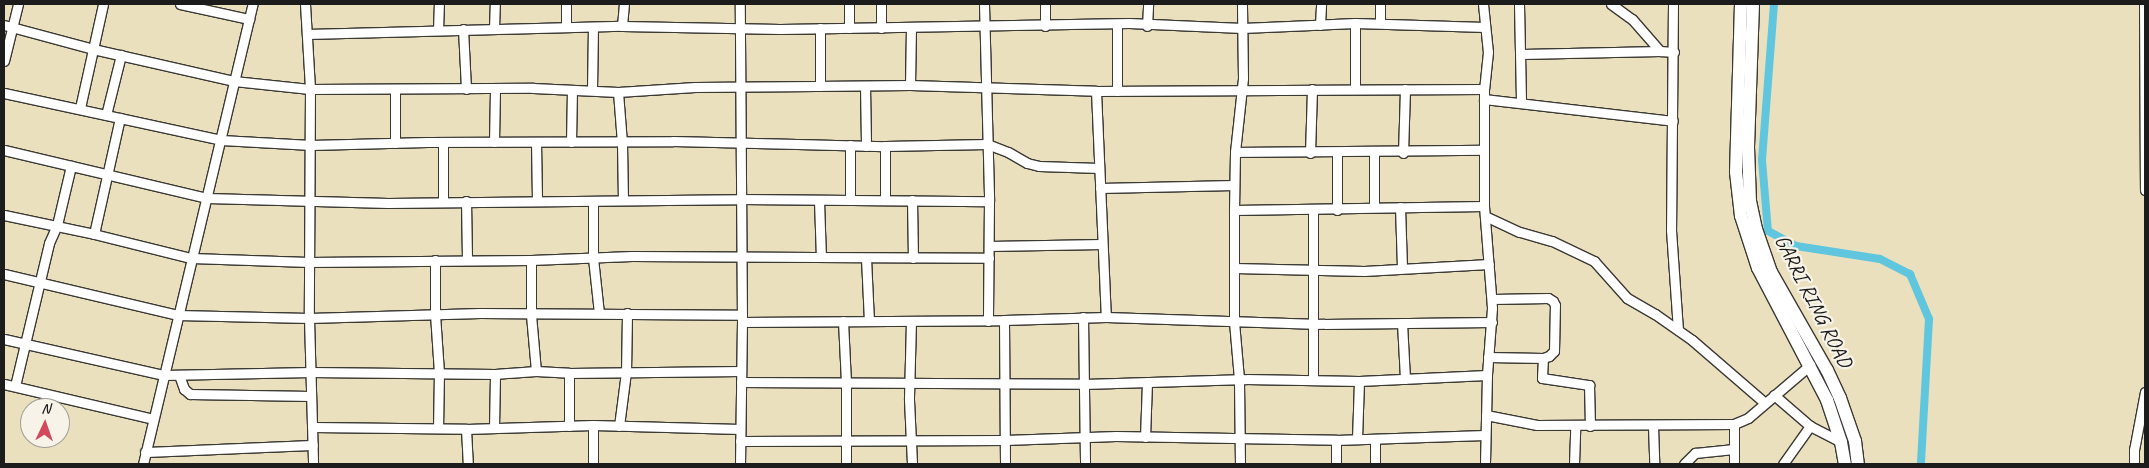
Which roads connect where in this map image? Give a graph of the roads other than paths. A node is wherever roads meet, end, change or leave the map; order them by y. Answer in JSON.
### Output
{"nodes":[{"id":1,"x":18,"y":4,"type":"edge"},
{"id":2,"x":103,"y":4,"type":"edge"},
{"id":3,"x":180,"y":4,"type":"edge"},
{"id":4,"x":253,"y":4,"type":"edge"},
{"id":5,"x":305,"y":4,"type":"edge"},
{"id":6,"x":438,"y":4,"type":"edge"},
{"id":7,"x":495,"y":4,"type":"edge"},
{"id":8,"x":566,"y":4,"type":"edge"},
{"id":9,"x":624,"y":4,"type":"edge"},
{"id":10,"x":740,"y":4,"type":"edge"},
{"id":11,"x":849,"y":4,"type":"edge"},
{"id":12,"x":880,"y":4,"type":"edge"},
{"id":13,"x":984,"y":4,"type":"edge"},
{"id":14,"x":1045,"y":4,"type":"edge"},
{"id":15,"x":1148,"y":4,"type":"edge"},
{"id":16,"x":1242,"y":4,"type":"edge"},
{"id":17,"x":1320,"y":4,"type":"edge"},
{"id":18,"x":1380,"y":4,"type":"edge"},
{"id":19,"x":1483,"y":4,"type":"edge"},
{"id":20,"x":1520,"y":4,"type":"edge"},
{"id":21,"x":1611,"y":4,"type":"edge"},
{"id":22,"x":1673,"y":4,"type":"edge"},
{"id":23,"x":1741,"y":4,"type":"edge"},
{"id":24,"x":1753,"y":4,"type":"edge"},
{"id":25,"x":2144,"y":4,"type":"edge"},
{"id":26,"x":249,"y":20,"type":"junction"},
{"id":27,"x":1355,"y":23,"type":"junction"},
{"id":28,"x":1380,"y":23,"type":"junction"},
{"id":29,"x":1117,"y":24,"type":"junction"},
{"id":30,"x":1320,"y":24,"type":"junction"},
{"id":31,"x":8,"y":26,"type":"edge"},
{"id":32,"x":622,"y":26,"type":"junction"},
{"id":33,"x":1045,"y":26,"type":"junction"},
{"id":34,"x":1147,"y":26,"type":"junction"},
{"id":35,"x":566,"y":27,"type":"junction"},
{"id":36,"x":911,"y":27,"type":"junction"},
{"id":37,"x":984,"y":27,"type":"junction"},
{"id":38,"x":1485,"y":27,"type":"junction"},
{"id":39,"x":494,"y":28,"type":"junction"},
{"id":40,"x":593,"y":28,"type":"junction"},
{"id":41,"x":740,"y":28,"type":"junction"},
{"id":42,"x":820,"y":28,"type":"junction"},
{"id":43,"x":849,"y":28,"type":"junction"},
{"id":44,"x":881,"y":28,"type":"junction"},
{"id":45,"x":1242,"y":28,"type":"junction"},
{"id":46,"x":463,"y":29,"type":"junction"},
{"id":47,"x":438,"y":30,"type":"junction"},
{"id":48,"x":307,"y":34,"type":"junction"},
{"id":49,"x":93,"y":49,"type":"junction"},
{"id":50,"x":1660,"y":51,"type":"junction"},
{"id":51,"x":1674,"y":52,"type":"junction"},
{"id":52,"x":1522,"y":54,"type":"junction"},
{"id":53,"x":121,"y":55,"type":"junction"},
{"id":54,"x":4,"y":61,"type":"edge"},
{"id":55,"x":234,"y":80,"type":"junction"},
{"id":56,"x":910,"y":85,"type":"junction"},
{"id":57,"x":740,"y":86,"type":"junction"},
{"id":58,"x":820,"y":86,"type":"junction"},
{"id":59,"x":865,"y":86,"type":"junction"},
{"id":60,"x":985,"y":86,"type":"junction"},
{"id":61,"x":310,"y":89,"type":"junction"},
{"id":62,"x":396,"y":89,"type":"junction"},
{"id":63,"x":466,"y":89,"type":"junction"},
{"id":64,"x":495,"y":89,"type":"junction"},
{"id":65,"x":1312,"y":89,"type":"junction"},
{"id":66,"x":1355,"y":89,"type":"junction"},
{"id":67,"x":1405,"y":89,"type":"junction"},
{"id":68,"x":1484,"y":89,"type":"junction"},
{"id":69,"x":592,"y":90,"type":"junction"},
{"id":70,"x":572,"y":91,"type":"junction"},
{"id":71,"x":1096,"y":91,"type":"junction"},
{"id":72,"x":1117,"y":91,"type":"junction"},
{"id":73,"x":1242,"y":91,"type":"junction"},
{"id":74,"x":618,"y":92,"type":"junction"},
{"id":75,"x":4,"y":93,"type":"edge"},
{"id":76,"x":1484,"y":99,"type":"junction"},
{"id":77,"x":1521,"y":103,"type":"junction"},
{"id":78,"x":80,"y":108,"type":"junction"},
{"id":79,"x":106,"y":115,"type":"junction"},
{"id":80,"x":120,"y":118,"type":"junction"},
{"id":81,"x":1673,"y":121,"type":"junction"},
{"id":82,"x":221,"y":140,"type":"junction"},
{"id":83,"x":494,"y":142,"type":"junction"},
{"id":84,"x":536,"y":142,"type":"junction"},
{"id":85,"x":571,"y":142,"type":"junction"},
{"id":86,"x":740,"y":142,"type":"junction"},
{"id":87,"x":395,"y":143,"type":"junction"},
{"id":88,"x":443,"y":143,"type":"junction"},
{"id":89,"x":622,"y":143,"type":"junction"},
{"id":90,"x":987,"y":144,"type":"junction"},
{"id":91,"x":311,"y":145,"type":"junction"},
{"id":92,"x":850,"y":145,"type":"junction"},
{"id":93,"x":866,"y":146,"type":"junction"},
{"id":94,"x":885,"y":146,"type":"junction"},
{"id":95,"x":4,"y":150,"type":"edge"},
{"id":96,"x":1484,"y":150,"type":"junction"},
{"id":97,"x":1235,"y":152,"type":"junction"},
{"id":98,"x":1374,"y":152,"type":"junction"},
{"id":99,"x":1310,"y":153,"type":"junction"},
{"id":100,"x":1337,"y":153,"type":"junction"},
{"id":101,"x":1403,"y":153,"type":"junction"},
{"id":102,"x":71,"y":166,"type":"junction"},
{"id":103,"x":2145,"y":167,"type":"edge"},
{"id":104,"x":1099,"y":168,"type":"junction"},
{"id":105,"x":108,"y":175,"type":"junction"},
{"id":106,"x":1234,"y":186,"type":"junction"},
{"id":107,"x":1100,"y":188,"type":"junction"},
{"id":108,"x":2145,"y":190,"type":"edge"},
{"id":109,"x":207,"y":198,"type":"junction"},
{"id":110,"x":741,"y":199,"type":"junction"},
{"id":111,"x":623,"y":200,"type":"junction"},
{"id":112,"x":850,"y":200,"type":"junction"},
{"id":113,"x":885,"y":200,"type":"junction"},
{"id":114,"x":912,"y":200,"type":"junction"},
{"id":115,"x":443,"y":201,"type":"junction"},
{"id":116,"x":466,"y":201,"type":"junction"},
{"id":117,"x":537,"y":201,"type":"junction"},
{"id":118,"x":593,"y":201,"type":"junction"},
{"id":119,"x":819,"y":201,"type":"junction"},
{"id":120,"x":989,"y":201,"type":"junction"},
{"id":121,"x":311,"y":202,"type":"junction"},
{"id":122,"x":1484,"y":206,"type":"junction"},
{"id":123,"x":1374,"y":207,"type":"junction"},
{"id":124,"x":1400,"y":207,"type":"junction"},
{"id":125,"x":1234,"y":210,"type":"junction"},
{"id":126,"x":1313,"y":210,"type":"junction"},
{"id":127,"x":1336,"y":210,"type":"junction"},
{"id":128,"x":4,"y":214,"type":"edge"},
{"id":129,"x":1485,"y":216,"type":"junction"},
{"id":130,"x":57,"y":225,"type":"junction"},
{"id":131,"x":94,"y":234,"type":"junction"},
{"id":132,"x":1102,"y":244,"type":"junction"},
{"id":133,"x":989,"y":246,"type":"junction"},
{"id":134,"x":741,"y":257,"type":"junction"},
{"id":135,"x":821,"y":257,"type":"junction"},
{"id":136,"x":190,"y":258,"type":"junction"},
{"id":137,"x":593,"y":258,"type":"junction"},
{"id":138,"x":866,"y":258,"type":"junction"},
{"id":139,"x":913,"y":258,"type":"junction"},
{"id":140,"x":989,"y":258,"type":"junction"},
{"id":141,"x":435,"y":260,"type":"junction"},
{"id":142,"x":467,"y":260,"type":"junction"},
{"id":143,"x":531,"y":260,"type":"junction"},
{"id":144,"x":309,"y":262,"type":"junction"},
{"id":145,"x":1488,"y":264,"type":"junction"},
{"id":146,"x":1234,"y":268,"type":"junction"},
{"id":147,"x":1402,"y":268,"type":"junction"},
{"id":148,"x":1313,"y":269,"type":"junction"},
{"id":149,"x":4,"y":274,"type":"edge"},
{"id":150,"x":40,"y":283,"type":"junction"},
{"id":151,"x":1492,"y":298,"type":"junction"},
{"id":152,"x":599,"y":313,"type":"junction"},
{"id":153,"x":627,"y":313,"type":"junction"},
{"id":154,"x":435,"y":314,"type":"junction"},
{"id":155,"x":177,"y":315,"type":"junction"},
{"id":156,"x":531,"y":315,"type":"junction"},
{"id":157,"x":1083,"y":317,"type":"junction"},
{"id":158,"x":1106,"y":317,"type":"junction"},
{"id":159,"x":309,"y":318,"type":"junction"},
{"id":160,"x":742,"y":318,"type":"junction"},
{"id":161,"x":988,"y":320,"type":"junction"},
{"id":162,"x":1004,"y":320,"type":"junction"},
{"id":163,"x":843,"y":321,"type":"junction"},
{"id":164,"x":869,"y":321,"type":"junction"},
{"id":165,"x":911,"y":321,"type":"junction"},
{"id":166,"x":1234,"y":322,"type":"junction"},
{"id":167,"x":1492,"y":322,"type":"junction"},
{"id":168,"x":1402,"y":323,"type":"junction"},
{"id":169,"x":1312,"y":324,"type":"junction"},
{"id":170,"x":1678,"y":330,"type":"junction"},
{"id":171,"x":4,"y":339,"type":"edge"},
{"id":172,"x":26,"y":344,"type":"junction"},
{"id":173,"x":1488,"y":357,"type":"junction"},
{"id":174,"x":1542,"y":358,"type":"junction"},
{"id":175,"x":1810,"y":365,"type":"junction"},
{"id":176,"x":536,"y":371,"type":"junction"},
{"id":177,"x":741,"y":371,"type":"junction"},
{"id":178,"x":311,"y":372,"type":"junction"},
{"id":179,"x":439,"y":372,"type":"junction"},
{"id":180,"x":626,"y":372,"type":"junction"},
{"id":181,"x":569,"y":373,"type":"junction"},
{"id":182,"x":495,"y":374,"type":"junction"},
{"id":183,"x":164,"y":375,"type":"junction"},
{"id":184,"x":179,"y":375,"type":"junction"},
{"id":185,"x":1487,"y":375,"type":"junction"},
{"id":186,"x":1405,"y":379,"type":"junction"},
{"id":187,"x":1239,"y":380,"type":"junction"},
{"id":188,"x":1313,"y":380,"type":"junction"},
{"id":189,"x":1359,"y":381,"type":"junction"},
{"id":190,"x":741,"y":382,"type":"junction"},
{"id":191,"x":911,"y":382,"type":"junction"},
{"id":192,"x":1147,"y":382,"type":"junction"},
{"id":193,"x":846,"y":383,"type":"junction"},
{"id":194,"x":1005,"y":383,"type":"junction"},
{"id":195,"x":4,"y":384,"type":"edge"},
{"id":196,"x":1084,"y":384,"type":"junction"},
{"id":197,"x":15,"y":386,"type":"junction"},
{"id":198,"x":2145,"y":392,"type":"edge"},
{"id":199,"x":1774,"y":395,"type":"junction"},
{"id":200,"x":311,"y":396,"type":"junction"},
{"id":201,"x":1765,"y":403,"type":"junction"},
{"id":202,"x":1486,"y":415,"type":"junction"},
{"id":203,"x":153,"y":419,"type":"junction"},
{"id":204,"x":1734,"y":424,"type":"junction"},
{"id":205,"x":593,"y":425,"type":"junction"},
{"id":206,"x":313,"y":426,"type":"junction"},
{"id":207,"x":569,"y":426,"type":"junction"},
{"id":208,"x":619,"y":426,"type":"junction"},
{"id":209,"x":1575,"y":426,"type":"junction"},
{"id":210,"x":1590,"y":426,"type":"junction"},
{"id":211,"x":1653,"y":426,"type":"junction"},
{"id":212,"x":1810,"y":426,"type":"junction"},
{"id":213,"x":438,"y":428,"type":"junction"},
{"id":214,"x":494,"y":428,"type":"junction"},
{"id":215,"x":466,"y":429,"type":"junction"},
{"id":216,"x":740,"y":429,"type":"junction"},
{"id":217,"x":1485,"y":435,"type":"junction"},
{"id":218,"x":1084,"y":436,"type":"junction"},
{"id":219,"x":1145,"y":437,"type":"junction"},
{"id":220,"x":1239,"y":438,"type":"junction"},
{"id":221,"x":1375,"y":439,"type":"junction"},
{"id":222,"x":912,"y":440,"type":"junction"},
{"id":223,"x":1005,"y":440,"type":"junction"},
{"id":224,"x":1336,"y":440,"type":"junction"},
{"id":225,"x":1357,"y":440,"type":"junction"},
{"id":226,"x":740,"y":441,"type":"junction"},
{"id":227,"x":847,"y":441,"type":"junction"},
{"id":228,"x":1841,"y":442,"type":"junction"},
{"id":229,"x":313,"y":445,"type":"junction"},
{"id":230,"x":1734,"y":449,"type":"junction"},
{"id":231,"x":145,"y":452,"type":"junction"},
{"id":232,"x":143,"y":464,"type":"edge"},
{"id":233,"x":313,"y":464,"type":"edge"},
{"id":234,"x":468,"y":464,"type":"edge"},
{"id":235,"x":593,"y":464,"type":"edge"},
{"id":236,"x":740,"y":464,"type":"edge"},
{"id":237,"x":846,"y":464,"type":"edge"},
{"id":238,"x":912,"y":464,"type":"edge"},
{"id":239,"x":1005,"y":464,"type":"edge"},
{"id":240,"x":1085,"y":464,"type":"edge"},
{"id":241,"x":1240,"y":464,"type":"edge"},
{"id":242,"x":1336,"y":464,"type":"edge"},
{"id":243,"x":1375,"y":464,"type":"edge"},
{"id":244,"x":1485,"y":464,"type":"edge"},
{"id":245,"x":1574,"y":464,"type":"edge"},
{"id":246,"x":1654,"y":464,"type":"edge"},
{"id":247,"x":1684,"y":464,"type":"edge"},
{"id":248,"x":1734,"y":464,"type":"edge"},
{"id":249,"x":1783,"y":464,"type":"edge"},
{"id":250,"x":1846,"y":464,"type":"edge"},
{"id":251,"x":1858,"y":464,"type":"edge"},
{"id":252,"x":2134,"y":464,"type":"edge"}],
"edges":[{"from":1,"to":31,"type":"street"},
{"from":2,"to":49,"type":"street"},
{"from":3,"to":26,"type":"street"},
{"from":4,"to":26,"type":"street"},
{"from":5,"to":48,"type":"street"},
{"from":6,"to":47,"type":"street"},
{"from":7,"to":39,"type":"street"},
{"from":8,"to":35,"type":"street"},
{"from":9,"to":32,"type":"street"},
{"from":10,"to":41,"type":"street"},
{"from":11,"to":43,"type":"street"},
{"from":12,"to":44,"type":"street"},
{"from":13,"to":37,"type":"street"},
{"from":14,"to":33,"type":"street"},
{"from":15,"to":34,"type":"street"},
{"from":16,"to":45,"type":"street"},
{"from":17,"to":30,"type":"street"},
{"from":18,"to":28,"type":"street"},
{"from":19,"to":38,"type":"street"},
{"from":20,"to":52,"type":"street"},
{"from":21,"to":50,"type":"street"},
{"from":22,"to":51,"type":"street"},
{"from":23,"to":175,"type":"highway","name":"GARRI RING ROAD"},
{"from":24,"to":251,"type":"highway","name":"GARRI RING ROAD"},
{"from":25,"to":103,"type":"street"},
{"from":26,"to":55,"type":"street"},
{"from":27,"to":28,"type":"street"},
{"from":27,"to":30,"type":"street"},
{"from":27,"to":66,"type":"street"},
{"from":28,"to":38,"type":"street"},
{"from":29,"to":33,"type":"street"},
{"from":29,"to":34,"type":"street"},
{"from":29,"to":72,"type":"street"},
{"from":30,"to":45,"type":"street"},
{"from":31,"to":49,"type":"street"},
{"from":31,"to":54,"type":"street"},
{"from":32,"to":40,"type":"street"},
{"from":32,"to":41,"type":"street"},
{"from":33,"to":37,"type":"street"},
{"from":34,"to":45,"type":"street"},
{"from":35,"to":39,"type":"street"},
{"from":35,"to":40,"type":"street"},
{"from":36,"to":37,"type":"street"},
{"from":36,"to":44,"type":"street"},
{"from":36,"to":56,"type":"street"},
{"from":37,"to":60,"type":"street"},
{"from":38,"to":68,"type":"street"},
{"from":39,"to":46,"type":"street"},
{"from":40,"to":69,"type":"street"},
{"from":41,"to":42,"type":"street"},
{"from":41,"to":57,"type":"street"},
{"from":42,"to":43,"type":"street"},
{"from":42,"to":58,"type":"street"},
{"from":43,"to":44,"type":"street"},
{"from":45,"to":73,"type":"street"},
{"from":46,"to":47,"type":"street"},
{"from":46,"to":63,"type":"street"},
{"from":47,"to":48,"type":"street"},
{"from":48,"to":61,"type":"street"},
{"from":49,"to":53,"type":"street"},
{"from":49,"to":78,"type":"street"},
{"from":50,"to":51,"type":"street"},
{"from":50,"to":52,"type":"street"},
{"from":51,"to":81,"type":"street"},
{"from":52,"to":77,"type":"street"},
{"from":53,"to":55,"type":"street"},
{"from":53,"to":79,"type":"street"},
{"from":55,"to":61,"type":"street"},
{"from":55,"to":82,"type":"street"},
{"from":56,"to":59,"type":"street"},
{"from":56,"to":60,"type":"street"},
{"from":57,"to":58,"type":"street"},
{"from":57,"to":74,"type":"street"},
{"from":57,"to":86,"type":"street"},
{"from":58,"to":59,"type":"street"},
{"from":59,"to":93,"type":"street"},
{"from":60,"to":71,"type":"street"},
{"from":60,"to":90,"type":"street"},
{"from":61,"to":62,"type":"street"},
{"from":61,"to":91,"type":"street"},
{"from":62,"to":63,"type":"street"},
{"from":62,"to":87,"type":"street"},
{"from":63,"to":64,"type":"street"},
{"from":64,"to":70,"type":"street"},
{"from":64,"to":83,"type":"street"},
{"from":65,"to":66,"type":"street"},
{"from":65,"to":73,"type":"street"},
{"from":65,"to":99,"type":"street"},
{"from":66,"to":67,"type":"street"},
{"from":67,"to":68,"type":"street"},
{"from":67,"to":101,"type":"street"},
{"from":68,"to":76,"type":"street"},
{"from":69,"to":70,"type":"street"},
{"from":69,"to":74,"type":"street"},
{"from":70,"to":85,"type":"street"},
{"from":71,"to":72,"type":"street"},
{"from":71,"to":104,"type":"street"},
{"from":72,"to":73,"type":"street"},
{"from":73,"to":97,"type":"street"},
{"from":74,"to":89,"type":"street"},
{"from":75,"to":78,"type":"street"},
{"from":76,"to":77,"type":"street"},
{"from":76,"to":96,"type":"street"},
{"from":77,"to":81,"type":"street"},
{"from":78,"to":79,"type":"street"},
{"from":79,"to":80,"type":"street"},
{"from":80,"to":82,"type":"street"},
{"from":80,"to":105,"type":"street"},
{"from":81,"to":170,"type":"street"},
{"from":82,"to":91,"type":"street"},
{"from":82,"to":109,"type":"street"},
{"from":83,"to":84,"type":"street"},
{"from":83,"to":88,"type":"street"},
{"from":84,"to":85,"type":"street"},
{"from":84,"to":117,"type":"street"},
{"from":85,"to":89,"type":"street"},
{"from":86,"to":89,"type":"street"},
{"from":86,"to":92,"type":"street"},
{"from":86,"to":110,"type":"street"},
{"from":87,"to":88,"type":"street"},
{"from":87,"to":91,"type":"street"},
{"from":88,"to":115,"type":"street"},
{"from":89,"to":111,"type":"street"},
{"from":90,"to":94,"type":"street"},
{"from":90,"to":104,"type":"street"},
{"from":90,"to":120,"type":"street"},
{"from":91,"to":121,"type":"street"},
{"from":92,"to":93,"type":"street"},
{"from":92,"to":112,"type":"street"},
{"from":93,"to":94,"type":"street"},
{"from":94,"to":113,"type":"street"},
{"from":95,"to":102,"type":"street"},
{"from":96,"to":101,"type":"street"},
{"from":96,"to":122,"type":"street"},
{"from":97,"to":99,"type":"street"},
{"from":97,"to":106,"type":"street"},
{"from":98,"to":100,"type":"street"},
{"from":98,"to":101,"type":"street"},
{"from":98,"to":123,"type":"street"},
{"from":99,"to":100,"type":"street"},
{"from":100,"to":127,"type":"street"},
{"from":102,"to":105,"type":"street"},
{"from":102,"to":130,"type":"street"},
{"from":103,"to":108,"type":"street"},
{"from":104,"to":107,"type":"street"},
{"from":105,"to":109,"type":"street"},
{"from":105,"to":131,"type":"street"},
{"from":106,"to":107,"type":"street"},
{"from":106,"to":125,"type":"street"},
{"from":107,"to":132,"type":"street"},
{"from":109,"to":121,"type":"street"},
{"from":109,"to":136,"type":"street"},
{"from":110,"to":111,"type":"street"},
{"from":110,"to":119,"type":"street"},
{"from":110,"to":134,"type":"street"},
{"from":111,"to":118,"type":"street"},
{"from":112,"to":113,"type":"street"},
{"from":112,"to":119,"type":"street"},
{"from":113,"to":114,"type":"street"},
{"from":114,"to":120,"type":"street"},
{"from":114,"to":139,"type":"street"},
{"from":115,"to":116,"type":"street"},
{"from":115,"to":121,"type":"street"},
{"from":116,"to":117,"type":"street"},
{"from":116,"to":142,"type":"street"},
{"from":117,"to":118,"type":"street"},
{"from":118,"to":137,"type":"street"},
{"from":119,"to":135,"type":"street"},
{"from":120,"to":133,"type":"street"},
{"from":121,"to":144,"type":"street"},
{"from":122,"to":124,"type":"street"},
{"from":122,"to":129,"type":"street"},
{"from":123,"to":124,"type":"street"},
{"from":123,"to":127,"type":"street"},
{"from":124,"to":147,"type":"street"},
{"from":125,"to":126,"type":"street"},
{"from":125,"to":146,"type":"street"},
{"from":126,"to":127,"type":"street"},
{"from":126,"to":148,"type":"street"},
{"from":128,"to":130,"type":"street"},
{"from":129,"to":145,"type":"street"},
{"from":129,"to":170,"type":"street"},
{"from":130,"to":131,"type":"street"},
{"from":130,"to":150,"type":"street"},
{"from":131,"to":136,"type":"street"},
{"from":132,"to":133,"type":"street"},
{"from":132,"to":158,"type":"street"},
{"from":133,"to":140,"type":"street"},
{"from":134,"to":135,"type":"street"},
{"from":134,"to":137,"type":"street"},
{"from":134,"to":160,"type":"street"},
{"from":135,"to":138,"type":"street"},
{"from":136,"to":144,"type":"street"},
{"from":136,"to":155,"type":"street"},
{"from":137,"to":143,"type":"street"},
{"from":137,"to":152,"type":"street"},
{"from":138,"to":139,"type":"street"},
{"from":138,"to":164,"type":"street"},
{"from":139,"to":140,"type":"street"},
{"from":140,"to":161,"type":"street"},
{"from":141,"to":142,"type":"street"},
{"from":141,"to":144,"type":"street"},
{"from":141,"to":154,"type":"street"},
{"from":142,"to":143,"type":"street"},
{"from":143,"to":156,"type":"street"},
{"from":144,"to":159,"type":"street"},
{"from":145,"to":147,"type":"street"},
{"from":145,"to":151,"type":"street"},
{"from":146,"to":148,"type":"street"},
{"from":146,"to":166,"type":"street"},
{"from":147,"to":148,"type":"street"},
{"from":148,"to":169,"type":"street"},
{"from":149,"to":150,"type":"street"},
{"from":150,"to":155,"type":"street"},
{"from":150,"to":172,"type":"street"},
{"from":151,"to":167,"type":"street"},
{"from":151,"to":174,"type":"street"},
{"from":152,"to":153,"type":"street"},
{"from":152,"to":156,"type":"street"},
{"from":153,"to":160,"type":"street"},
{"from":153,"to":180,"type":"street"},
{"from":154,"to":156,"type":"street"},
{"from":154,"to":159,"type":"street"},
{"from":154,"to":179,"type":"street"},
{"from":155,"to":159,"type":"street"},
{"from":155,"to":183,"type":"street"},
{"from":156,"to":176,"type":"street"},
{"from":157,"to":158,"type":"street"},
{"from":157,"to":162,"type":"street"},
{"from":157,"to":196,"type":"street"},
{"from":158,"to":166,"type":"street"},
{"from":159,"to":178,"type":"street"},
{"from":160,"to":163,"type":"street"},
{"from":160,"to":177,"type":"street"},
{"from":161,"to":162,"type":"street"},
{"from":161,"to":165,"type":"street"},
{"from":162,"to":194,"type":"street"},
{"from":163,"to":164,"type":"street"},
{"from":163,"to":193,"type":"street"},
{"from":164,"to":165,"type":"street"},
{"from":165,"to":191,"type":"street"},
{"from":166,"to":169,"type":"street"},
{"from":166,"to":187,"type":"street"},
{"from":167,"to":168,"type":"street"},
{"from":167,"to":173,"type":"street"},
{"from":168,"to":169,"type":"street"},
{"from":168,"to":186,"type":"street"},
{"from":169,"to":188,"type":"street"},
{"from":170,"to":201,"type":"street"},
{"from":171,"to":172,"type":"street"},
{"from":172,"to":183,"type":"street"},
{"from":172,"to":197,"type":"street"},
{"from":173,"to":174,"type":"street"},
{"from":173,"to":185,"type":"street"},
{"from":174,"to":210,"type":"street"},
{"from":175,"to":199,"type":"street"},
{"from":175,"to":228,"type":"highway","name":"GARRI RING ROAD"},
{"from":176,"to":181,"type":"street"},
{"from":176,"to":182,"type":"street"},
{"from":177,"to":180,"type":"street"},
{"from":177,"to":190,"type":"street"},
{"from":178,"to":179,"type":"street"},
{"from":178,"to":184,"type":"street"},
{"from":178,"to":200,"type":"street"},
{"from":179,"to":182,"type":"street"},
{"from":179,"to":213,"type":"street"},
{"from":180,"to":181,"type":"street"},
{"from":180,"to":208,"type":"street"},
{"from":181,"to":207,"type":"street"},
{"from":182,"to":214,"type":"street"},
{"from":183,"to":184,"type":"street"},
{"from":183,"to":203,"type":"street"},
{"from":184,"to":200,"type":"street"},
{"from":185,"to":186,"type":"street"},
{"from":185,"to":202,"type":"street"},
{"from":186,"to":189,"type":"street"},
{"from":187,"to":188,"type":"street"},
{"from":187,"to":192,"type":"street"},
{"from":187,"to":220,"type":"street"},
{"from":188,"to":189,"type":"street"},
{"from":189,"to":225,"type":"street"},
{"from":190,"to":193,"type":"street"},
{"from":190,"to":216,"type":"street"},
{"from":191,"to":193,"type":"street"},
{"from":191,"to":194,"type":"street"},
{"from":191,"to":222,"type":"street"},
{"from":192,"to":196,"type":"street"},
{"from":192,"to":219,"type":"street"},
{"from":193,"to":227,"type":"street"},
{"from":194,"to":196,"type":"street"},
{"from":194,"to":223,"type":"street"},
{"from":195,"to":197,"type":"street"},
{"from":196,"to":218,"type":"street"},
{"from":197,"to":203,"type":"street"},
{"from":198,"to":252,"type":"street"},
{"from":199,"to":201,"type":"street"},
{"from":199,"to":212,"type":"street"},
{"from":200,"to":206,"type":"street"},
{"from":201,"to":204,"type":"street"},
{"from":202,"to":209,"type":"street"},
{"from":202,"to":217,"type":"street"},
{"from":203,"to":231,"type":"street"},
{"from":204,"to":211,"type":"street"},
{"from":204,"to":230,"type":"street"},
{"from":205,"to":207,"type":"street"},
{"from":205,"to":208,"type":"street"},
{"from":205,"to":235,"type":"street"},
{"from":206,"to":213,"type":"street"},
{"from":206,"to":229,"type":"street"},
{"from":207,"to":214,"type":"street"},
{"from":208,"to":216,"type":"street"},
{"from":209,"to":210,"type":"street"},
{"from":209,"to":245,"type":"street"},
{"from":210,"to":211,"type":"street"},
{"from":211,"to":246,"type":"street"},
{"from":212,"to":228,"type":"street"},
{"from":212,"to":249,"type":"street"},
{"from":213,"to":215,"type":"street"},
{"from":214,"to":215,"type":"street"},
{"from":215,"to":234,"type":"street"},
{"from":216,"to":226,"type":"street"},
{"from":217,"to":221,"type":"street"},
{"from":217,"to":244,"type":"street"},
{"from":218,"to":219,"type":"street"},
{"from":218,"to":223,"type":"street"},
{"from":218,"to":240,"type":"street"},
{"from":219,"to":220,"type":"street"},
{"from":220,"to":224,"type":"street"},
{"from":220,"to":241,"type":"street"},
{"from":221,"to":225,"type":"street"},
{"from":221,"to":243,"type":"street"},
{"from":222,"to":223,"type":"street"},
{"from":222,"to":227,"type":"street"},
{"from":222,"to":238,"type":"street"},
{"from":223,"to":239,"type":"street"},
{"from":224,"to":225,"type":"street"},
{"from":224,"to":242,"type":"street"},
{"from":226,"to":227,"type":"street"},
{"from":226,"to":236,"type":"street"},
{"from":227,"to":237,"type":"street"},
{"from":228,"to":250,"type":"highway","name":"GARRI RING ROAD"},
{"from":229,"to":231,"type":"street"},
{"from":229,"to":233,"type":"street"},
{"from":230,"to":247,"type":"street"},
{"from":230,"to":248,"type":"street"},
{"from":231,"to":232,"type":"street"}]}
